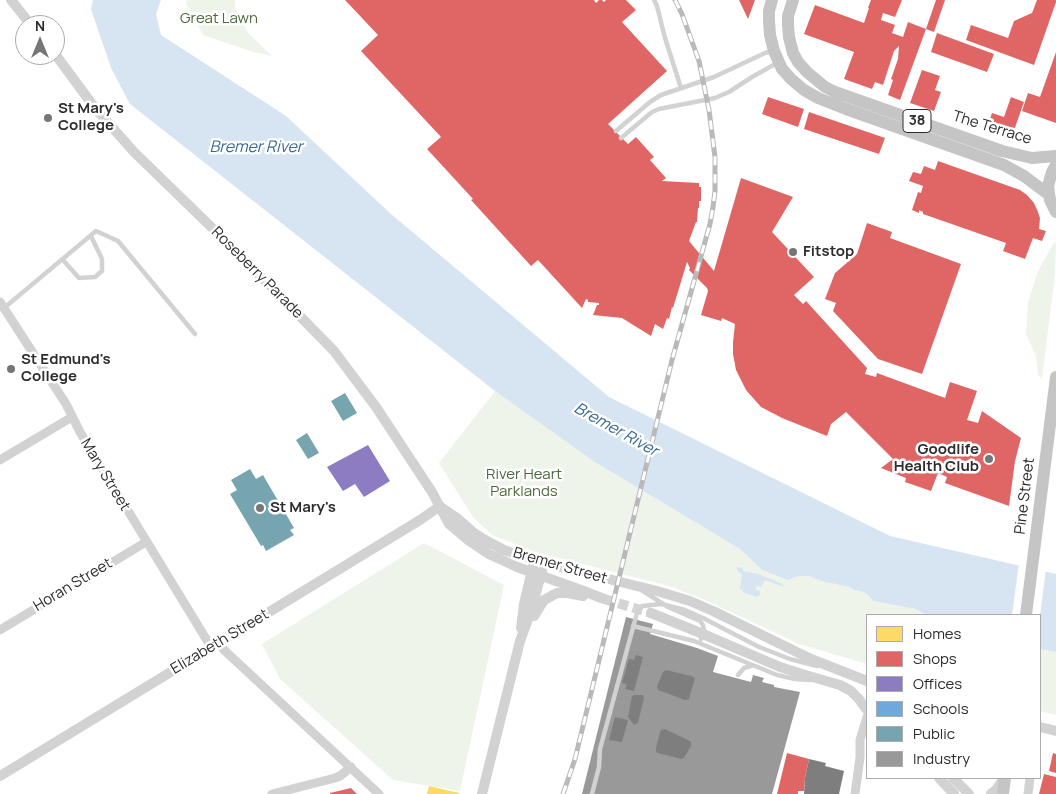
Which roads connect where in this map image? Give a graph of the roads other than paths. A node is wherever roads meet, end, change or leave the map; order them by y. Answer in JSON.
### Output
{"nodes":[{"id":1,"x":11,"y":0,"type":"edge"},
{"id":2,"x":654,"y":0,"type":"edge"},
{"id":3,"x":772,"y":0,"type":"edge"},
{"id":4,"x":793,"y":0,"type":"edge"},
{"id":5,"x":23,"y":15,"type":"edge"},
{"id":6,"x":793,"y":52,"type":"junction"},
{"id":7,"x":776,"y":57,"type":"junction"},
{"id":8,"x":63,"y":65,"type":"edge"},
{"id":9,"x":681,"y":88,"type":"junction"},
{"id":10,"x":616,"y":131,"type":"dead end"},
{"id":11,"x":621,"y":138,"type":"dead end"},
{"id":12,"x":1056,"y":156,"type":"edge"},
{"id":13,"x":1056,"y":165,"type":"edge"},
{"id":14,"x":1048,"y":194,"type":"junction"},
{"id":15,"x":1056,"y":212,"type":"edge"},
{"id":16,"x":90,"y":236,"type":"junction"},
{"id":17,"x":63,"y":260,"type":"junction"},
{"id":18,"x":2,"y":305,"type":"edge"},
{"id":19,"x":196,"y":334,"type":"dead end"},
{"id":20,"x":1056,"y":379,"type":"edge"},
{"id":21,"x":72,"y":417,"type":"junction"},
{"id":22,"x":0,"y":460,"type":"edge"},
{"id":23,"x":440,"y":506,"type":"junction"},
{"id":24,"x":146,"y":542,"type":"junction"},
{"id":25,"x":539,"y":562,"type":"junction"},
{"id":26,"x":536,"y":574,"type":"junction"},
{"id":27,"x":633,"y":585,"type":"junction"},
{"id":28,"x":652,"y":613,"type":"tunnel mouth"},
{"id":29,"x":1026,"y":614,"type":"edge"},
{"id":30,"x":633,"y":628,"type":"junction"},
{"id":31,"x":0,"y":630,"type":"edge"},
{"id":32,"x":702,"y":636,"type":"junction"},
{"id":33,"x":520,"y":641,"type":"junction"},
{"id":34,"x":215,"y":645,"type":"junction"},
{"id":35,"x":757,"y":667,"type":"junction"},
{"id":36,"x":738,"y":675,"type":"dead end"},
{"id":37,"x":849,"y":675,"type":"junction"},
{"id":38,"x":828,"y":681,"type":"junction"},
{"id":39,"x":866,"y":681,"type":"edge"},
{"id":40,"x":866,"y":709,"type":"edge"},
{"id":41,"x":866,"y":720,"type":"edge"},
{"id":42,"x":1041,"y":727,"type":"edge"},
{"id":43,"x":1056,"y":731,"type":"edge"},
{"id":44,"x":866,"y":748,"type":"edge"},
{"id":45,"x":860,"y":757,"type":"junction"},
{"id":46,"x":350,"y":767,"type":"junction"},
{"id":47,"x":0,"y":776,"type":"edge"},
{"id":48,"x":939,"y":779,"type":"edge"},
{"id":49,"x":954,"y":779,"type":"edge"},
{"id":50,"x":1004,"y":779,"type":"edge"},
{"id":51,"x":1005,"y":779,"type":"edge"},
{"id":52,"x":1030,"y":779,"type":"edge"},
{"id":53,"x":272,"y":794,"type":"edge"},
{"id":54,"x":379,"y":794,"type":"edge"},
{"id":55,"x":482,"y":794,"type":"edge"},
{"id":56,"x":592,"y":794,"type":"edge"},
{"id":57,"x":855,"y":794,"type":"edge"},
{"id":58,"x":954,"y":794,"type":"edge"},
{"id":59,"x":969,"y":794,"type":"edge"},
{"id":60,"x":991,"y":794,"type":"edge"},
{"id":61,"x":1003,"y":794,"type":"edge"},
{"id":62,"x":1028,"y":794,"type":"edge"}],
"edges":[{"from":1,"to":5,"type":"street"},
{"from":2,"to":9,"type":"lane"},
{"from":3,"to":7,"type":"main road","number":"38"},
{"from":4,"to":6,"type":"main road","number":"38"},
{"from":6,"to":7,"type":"main road"},
{"from":6,"to":12,"type":"main road","name":"The Terrace","number":"38"},
{"from":7,"to":9,"type":"lane"},
{"from":7,"to":11,"type":"lane"},
{"from":7,"to":14,"type":"main road","name":"The Terrace","number":"38"},
{"from":8,"to":23,"type":"street","name":"Roseberry Parade"},
{"from":9,"to":10,"type":"lane"},
{"from":13,"to":14,"type":"main road"},
{"from":14,"to":15,"type":"main road"},
{"from":16,"to":17,"type":"lane"},
{"from":16,"to":17,"type":"lane"},
{"from":16,"to":19,"type":"lane"},
{"from":17,"to":18,"type":"lane"},
{"from":18,"to":21,"type":"street","name":"Mary Street"},
{"from":20,"to":29,"type":"main road","name":"Pine Street"},
{"from":21,"to":22,"type":"street"},
{"from":21,"to":24,"type":"street","name":"Mary Street"},
{"from":23,"to":25,"type":"street","name":"Bremer Street"},
{"from":23,"to":26,"type":"street","name":"Bremer Street"},
{"from":23,"to":34,"type":"street","name":"Elizabeth Street"},
{"from":24,"to":31,"type":"street","name":"Horan Street"},
{"from":24,"to":34,"type":"street","name":"Mary Street"},
{"from":25,"to":26,"type":"street"},
{"from":25,"to":27,"type":"street","name":"Bremer Street"},
{"from":26,"to":33,"type":"street"},
{"from":26,"to":33,"type":"street","name":"Bremer Street"},
{"from":27,"to":32,"type":"lane"},
{"from":27,"to":37,"type":"street","name":"Bremer Street"},
{"from":28,"to":32,"type":"street"},
{"from":30,"to":35,"type":"lane"},
{"from":30,"to":37,"type":"lane"},
{"from":30,"to":56,"type":"lane"},
{"from":32,"to":38,"type":"street"},
{"from":33,"to":55,"type":"street"},
{"from":34,"to":46,"type":"street","name":"Mary Street"},
{"from":34,"to":47,"type":"street","name":"Elizabeth Street"},
{"from":35,"to":36,"type":"lane"},
{"from":35,"to":38,"type":"lane"},
{"from":37,"to":39,"type":"street","name":"Bremer Street"},
{"from":38,"to":40,"type":"street"},
{"from":41,"to":45,"type":"street"},
{"from":42,"to":43,"type":"street"},
{"from":44,"to":45,"type":"street"},
{"from":45,"to":57,"type":"street"},
{"from":46,"to":53,"type":"street"},
{"from":46,"to":54,"type":"street","name":"Mary Street"},
{"from":48,"to":58,"type":"street"},
{"from":49,"to":59,"type":"street"},
{"from":50,"to":60,"type":"street"},
{"from":51,"to":61,"type":"main road"},
{"from":52,"to":62,"type":"street"}]}
